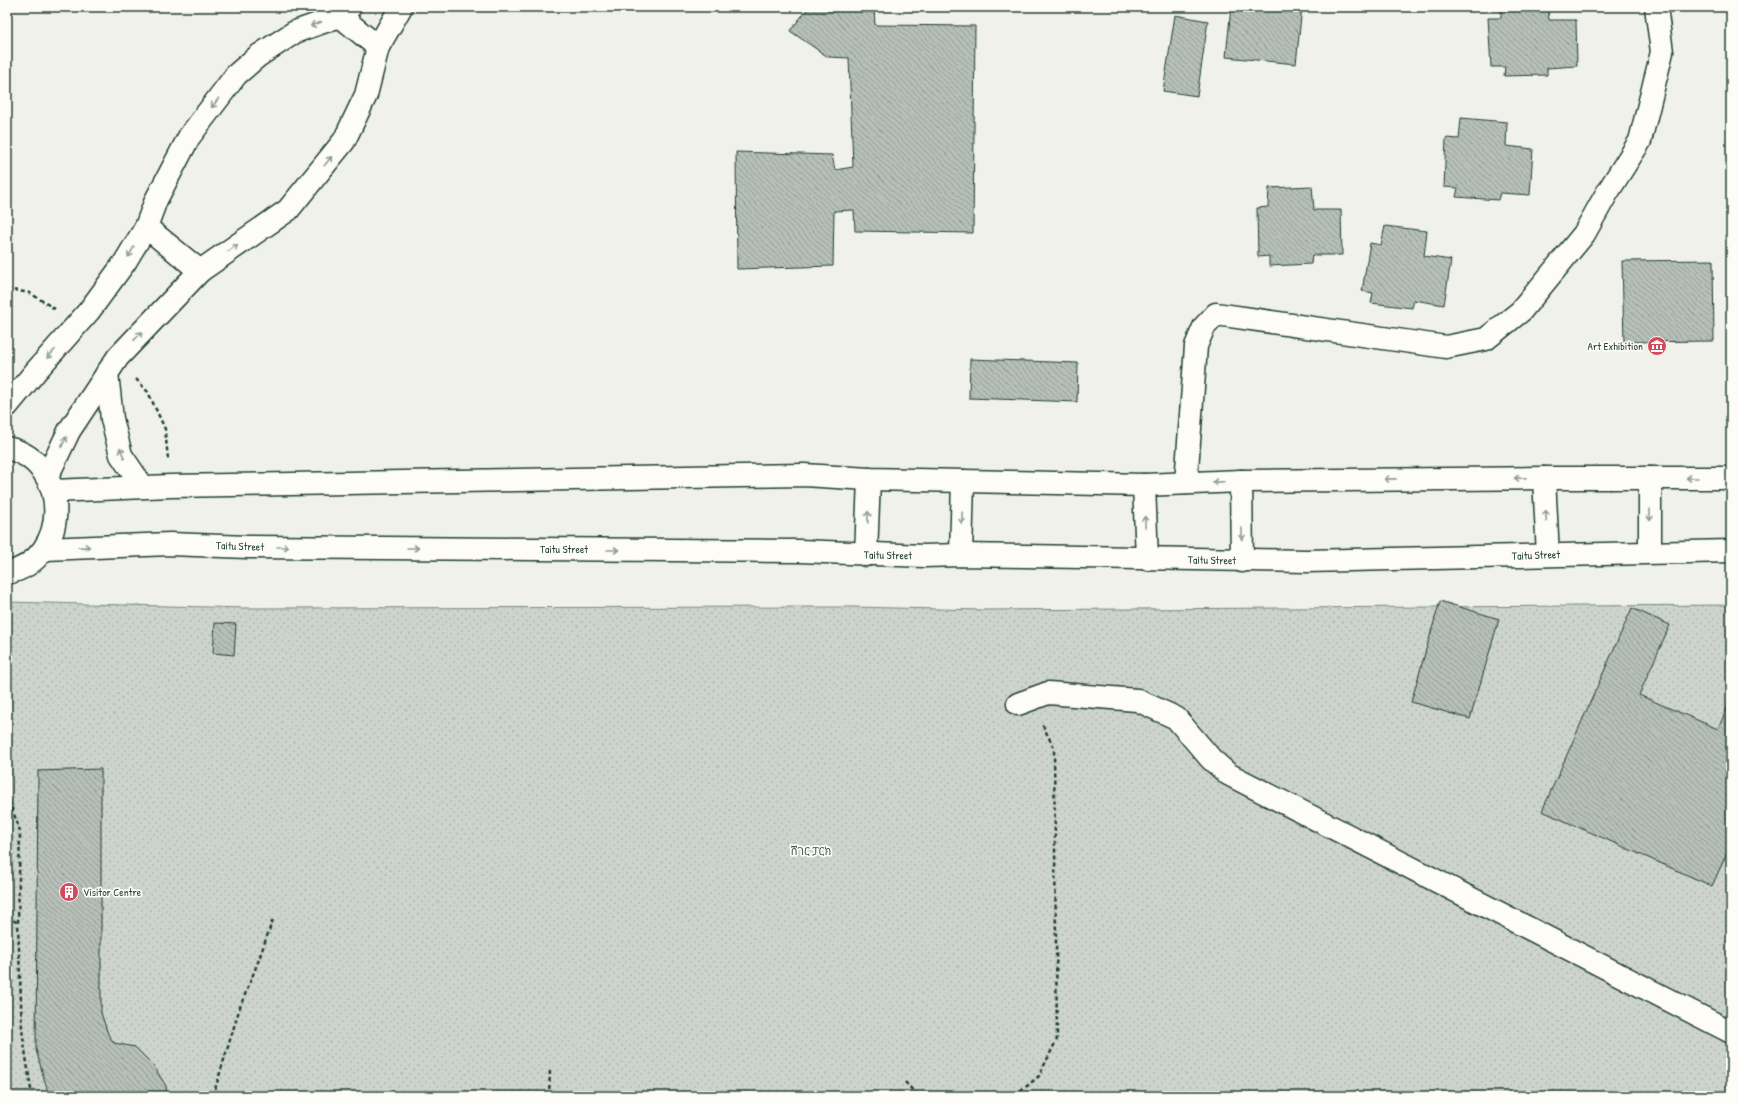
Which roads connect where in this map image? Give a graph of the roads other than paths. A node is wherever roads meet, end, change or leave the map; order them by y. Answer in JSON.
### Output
{"nodes":[{"id":1,"x":401,"y":7,"type":"edge"},
{"id":2,"x":1656,"y":7,"type":"edge"},
{"id":3,"x":345,"y":12,"type":"edge"},
{"id":4,"x":378,"y":47,"type":"junction"},
{"id":5,"x":146,"y":227,"type":"junction"},
{"id":6,"x":200,"y":271,"type":"junction"},
{"id":7,"x":107,"y":373,"type":"junction"},
{"id":8,"x":7,"y":406,"type":"edge"},
{"id":9,"x":7,"y":448,"type":"edge"},
{"id":10,"x":1544,"y":478,"type":"junction"},
{"id":11,"x":1650,"y":478,"type":"junction"},
{"id":12,"x":1731,"y":478,"type":"edge"},
{"id":13,"x":869,"y":479,"type":"junction"},
{"id":14,"x":963,"y":481,"type":"junction"},
{"id":15,"x":1241,"y":481,"type":"junction"},
{"id":16,"x":1186,"y":483,"type":"junction"},
{"id":17,"x":50,"y":484,"type":"junction"},
{"id":18,"x":1144,"y":485,"type":"junction"},
{"id":19,"x":142,"y":486,"type":"junction"},
{"id":20,"x":45,"y":549,"type":"junction"},
{"id":21,"x":1731,"y":551,"type":"edge"},
{"id":22,"x":1650,"y":552,"type":"junction"},
{"id":23,"x":866,"y":555,"type":"junction"},
{"id":24,"x":961,"y":555,"type":"junction"},
{"id":25,"x":1548,"y":555,"type":"junction"},
{"id":26,"x":1147,"y":559,"type":"junction"},
{"id":27,"x":1242,"y":561,"type":"junction"},
{"id":28,"x":7,"y":573,"type":"edge"},
{"id":29,"x":1018,"y":704,"type":"road end"},
{"id":30,"x":1731,"y":1032,"type":"edge"}],
"edges":[{"from":1,"to":4,"type":"main road"},
{"from":2,"to":16,"type":"main road"},
{"from":3,"to":4,"type":"main road"},
{"from":3,"to":5,"type":"main road","one_way":true},
{"from":6,"to":4,"type":"main road","one_way":true},
{"from":5,"to":6,"type":"main road"},
{"from":5,"to":8,"type":"main road","one_way":true},
{"from":7,"to":6,"type":"main road","one_way":true},
{"from":17,"to":7,"type":"main road","one_way":true},
{"from":19,"to":7,"type":"main road","one_way":true},
{"from":9,"to":17,"type":"main road"},
{"from":10,"to":11,"type":"main road"},
{"from":10,"to":15,"type":"main road","one_way":true},
{"from":25,"to":10,"type":"main road","one_way":true},
{"from":12,"to":11,"type":"main road","one_way":true},
{"from":11,"to":22,"type":"main road","one_way":true},
{"from":13,"to":14,"type":"main road"},
{"from":13,"to":19,"type":"main road"},
{"from":23,"to":13,"type":"main road","one_way":true},
{"from":14,"to":18,"type":"main road"},
{"from":14,"to":24,"type":"main road","one_way":true},
{"from":15,"to":16,"type":"main road","one_way":true},
{"from":15,"to":27,"type":"main road","one_way":true},
{"from":16,"to":18,"type":"main road"},
{"from":17,"to":19,"type":"main road"},
{"from":17,"to":20,"type":"main road"},
{"from":26,"to":18,"type":"main road","one_way":true},
{"from":20,"to":23,"type":"main road","name":"Taitu Street","one_way":true},
{"from":20,"to":28,"type":"main road"},
{"from":21,"to":22,"type":"main road","name":"Taitu Street"},
{"from":22,"to":25,"type":"main road","name":"Taitu Street"},
{"from":23,"to":24,"type":"main road","name":"Taitu Street"},
{"from":24,"to":26,"type":"main road","name":"Taitu Street"},
{"from":25,"to":27,"type":"main road","name":"Taitu Street"},
{"from":26,"to":27,"type":"main road","name":"Taitu Street"},
{"from":29,"to":30,"type":"main road"}]}
